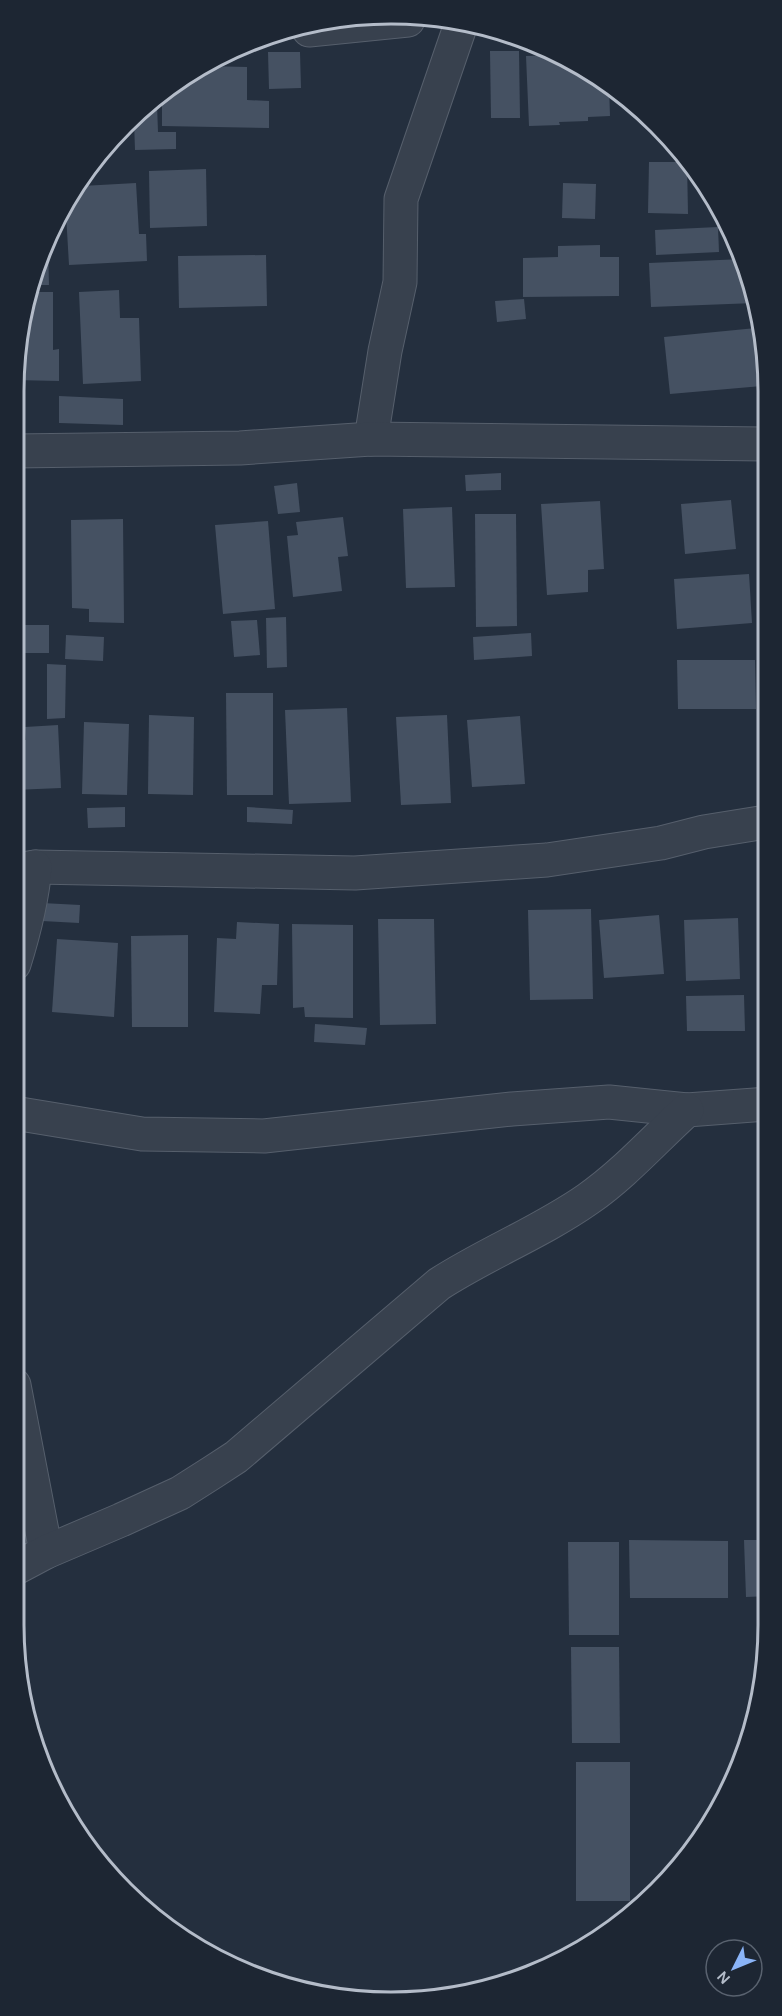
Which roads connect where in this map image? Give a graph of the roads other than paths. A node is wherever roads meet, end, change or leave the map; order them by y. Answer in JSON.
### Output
{"nodes":[{"id":1,"x":459,"y":30,"type":"edge"},
{"id":2,"x":371,"y":439,"type":"junction"},
{"id":3,"x":758,"y":444,"type":"edge"},
{"id":4,"x":24,"y":451,"type":"edge"},
{"id":5,"x":758,"y":823,"type":"edge"},
{"id":6,"x":24,"y":868,"type":"edge"},
{"id":7,"x":24,"y":929,"type":"edge"},
{"id":8,"x":758,"y":1105,"type":"edge"},
{"id":9,"x":687,"y":1110,"type":"junction"},
{"id":10,"x":24,"y":1115,"type":"edge"},
{"id":11,"x":24,"y":1437,"type":"edge"},
{"id":12,"x":46,"y":1552,"type":"junction"},
{"id":13,"x":24,"y":1564,"type":"edge"}],
"edges":[{"from":1,"to":2,"type":"street"},
{"from":2,"to":3,"type":"street"},
{"from":2,"to":4,"type":"street"},
{"from":5,"to":6,"type":"street"},
{"from":6,"to":7,"type":"street"},
{"from":8,"to":9,"type":"street"},
{"from":9,"to":10,"type":"street"},
{"from":9,"to":12,"type":"street"},
{"from":11,"to":12,"type":"street"},
{"from":12,"to":13,"type":"street"}]}
